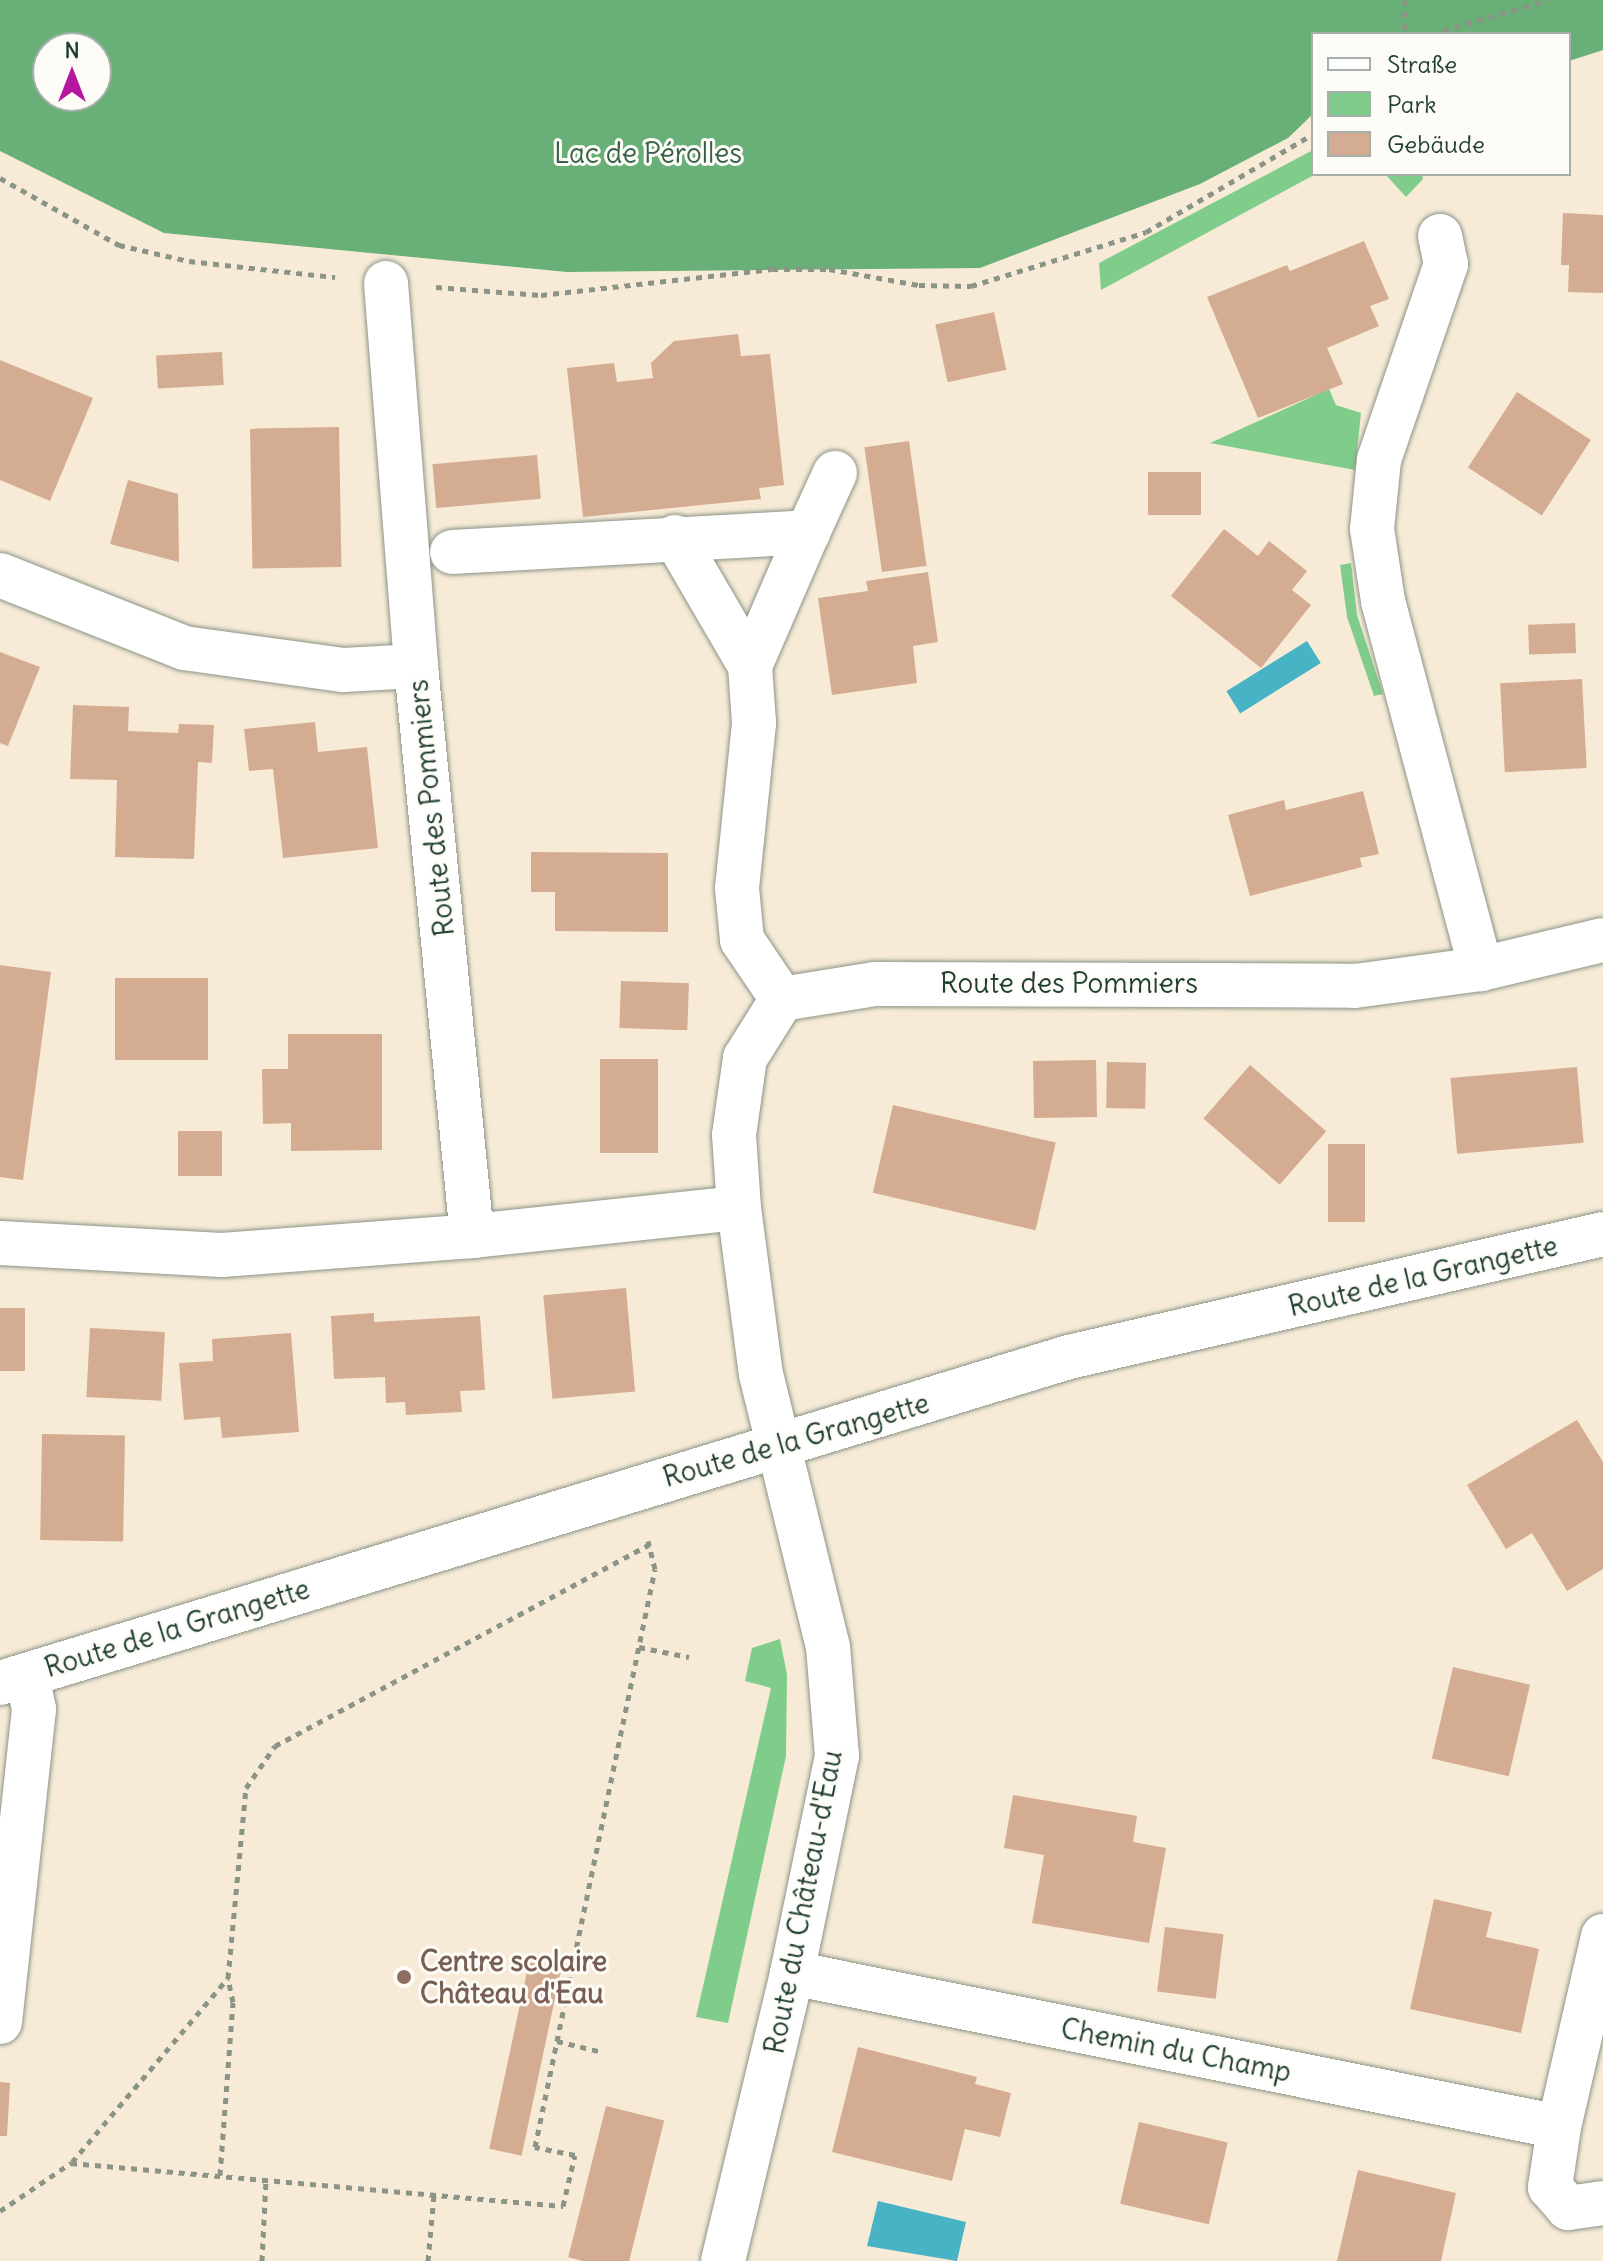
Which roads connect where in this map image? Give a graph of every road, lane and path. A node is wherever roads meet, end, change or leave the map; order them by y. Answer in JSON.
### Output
{"nodes":[{"id":1,"x":1405,"y":0,"type":"edge"},
{"id":2,"x":1548,"y":0,"type":"edge"},
{"id":3,"x":1405,"y":32,"type":"edge"},
{"id":4,"x":1438,"y":32,"type":"edge"},
{"id":5,"x":1311,"y":135,"type":"edge"},
{"id":6,"x":0,"y":178,"type":"edge"},
{"id":7,"x":1440,"y":236,"type":"dead end"},
{"id":8,"x":386,"y":283,"type":"junction"},
{"id":9,"x":835,"y":473,"type":"dead end"},
{"id":10,"x":808,"y":532,"type":"junction"},
{"id":11,"x":675,"y":537,"type":"junction"},
{"id":12,"x":452,"y":552,"type":"dead end"},
{"id":13,"x":0,"y":575,"type":"edge"},
{"id":14,"x":416,"y":666,"type":"junction"},
{"id":15,"x":750,"y":666,"type":"junction"},
{"id":16,"x":1603,"y":940,"type":"edge"},
{"id":17,"x":1481,"y":969,"type":"junction"},
{"id":18,"x":782,"y":999,"type":"junction"},
{"id":19,"x":739,"y":1208,"type":"junction"},
{"id":20,"x":1603,"y":1234,"type":"edge"},
{"id":21,"x":472,"y":1236,"type":"junction"},
{"id":22,"x":0,"y":1243,"type":"edge"},
{"id":23,"x":778,"y":1448,"type":"junction"},
{"id":24,"x":632,"y":1486,"type":"junction"},
{"id":25,"x":649,"y":1545,"type":"junction"},
{"id":26,"x":638,"y":1647,"type":"junction"},
{"id":27,"x":689,"y":1657,"type":"dead end"},
{"id":28,"x":14,"y":1679,"type":"edge"},
{"id":29,"x":1603,"y":1936,"type":"edge"},
{"id":30,"x":792,"y":1973,"type":"junction"},
{"id":31,"x":228,"y":1978,"type":"junction"},
{"id":32,"x":0,"y":2022,"type":"edge"},
{"id":33,"x":557,"y":2041,"type":"junction"},
{"id":34,"x":602,"y":2052,"type":"dead end"},
{"id":35,"x":1559,"y":2127,"type":"junction"},
{"id":36,"x":71,"y":2163,"type":"junction"},
{"id":37,"x":220,"y":2175,"type":"junction"},
{"id":38,"x":266,"y":2179,"type":"junction"},
{"id":39,"x":434,"y":2195,"type":"junction"},
{"id":40,"x":1603,"y":2203,"type":"edge"},
{"id":41,"x":0,"y":2211,"type":"edge"},
{"id":42,"x":262,"y":2261,"type":"edge"},
{"id":43,"x":428,"y":2261,"type":"edge"},
{"id":44,"x":723,"y":2261,"type":"edge"}],
"edges":[{"from":1,"to":3,"type":"path"},
{"from":2,"to":4,"type":"path"},
{"from":5,"to":8,"type":"path"},
{"from":6,"to":8,"type":"path"},
{"from":7,"to":17,"type":"street"},
{"from":8,"to":14,"type":"street"},
{"from":9,"to":10,"type":"street"},
{"from":10,"to":11,"type":"street"},
{"from":10,"to":15,"type":"street"},
{"from":11,"to":12,"type":"street"},
{"from":11,"to":15,"type":"street"},
{"from":13,"to":14,"type":"street","name":"Route des Pommiers"},
{"from":14,"to":21,"type":"street","name":"Route des Pommiers"},
{"from":15,"to":18,"type":"street"},
{"from":16,"to":17,"type":"street","name":"Route des Pommiers"},
{"from":17,"to":18,"type":"street","name":"Route des Pommiers"},
{"from":18,"to":19,"type":"street"},
{"from":19,"to":21,"type":"street"},
{"from":19,"to":23,"type":"street"},
{"from":20,"to":23,"type":"street","name":"Route de la Grangette"},
{"from":21,"to":22,"type":"street"},
{"from":23,"to":24,"type":"street","name":"Route de la Grangette"},
{"from":23,"to":30,"type":"street","name":"Route du Château-d'Eau"},
{"from":24,"to":25,"type":"path"},
{"from":24,"to":28,"type":"street","name":"Route de la Grangette"},
{"from":25,"to":26,"type":"path"},
{"from":25,"to":31,"type":"path"},
{"from":26,"to":27,"type":"path"},
{"from":26,"to":33,"type":"path"},
{"from":28,"to":32,"type":"street"},
{"from":29,"to":35,"type":"street"},
{"from":30,"to":35,"type":"street","name":"Chemin du Champ"},
{"from":30,"to":44,"type":"street","name":"Route du Château-d'Eau"},
{"from":31,"to":36,"type":"path"},
{"from":31,"to":37,"type":"path"},
{"from":33,"to":34,"type":"path"},
{"from":33,"to":39,"type":"path"},
{"from":35,"to":40,"type":"street"},
{"from":36,"to":37,"type":"path"},
{"from":36,"to":41,"type":"path"},
{"from":37,"to":38,"type":"path"},
{"from":38,"to":39,"type":"path"},
{"from":38,"to":42,"type":"path"},
{"from":39,"to":43,"type":"path"}]}
